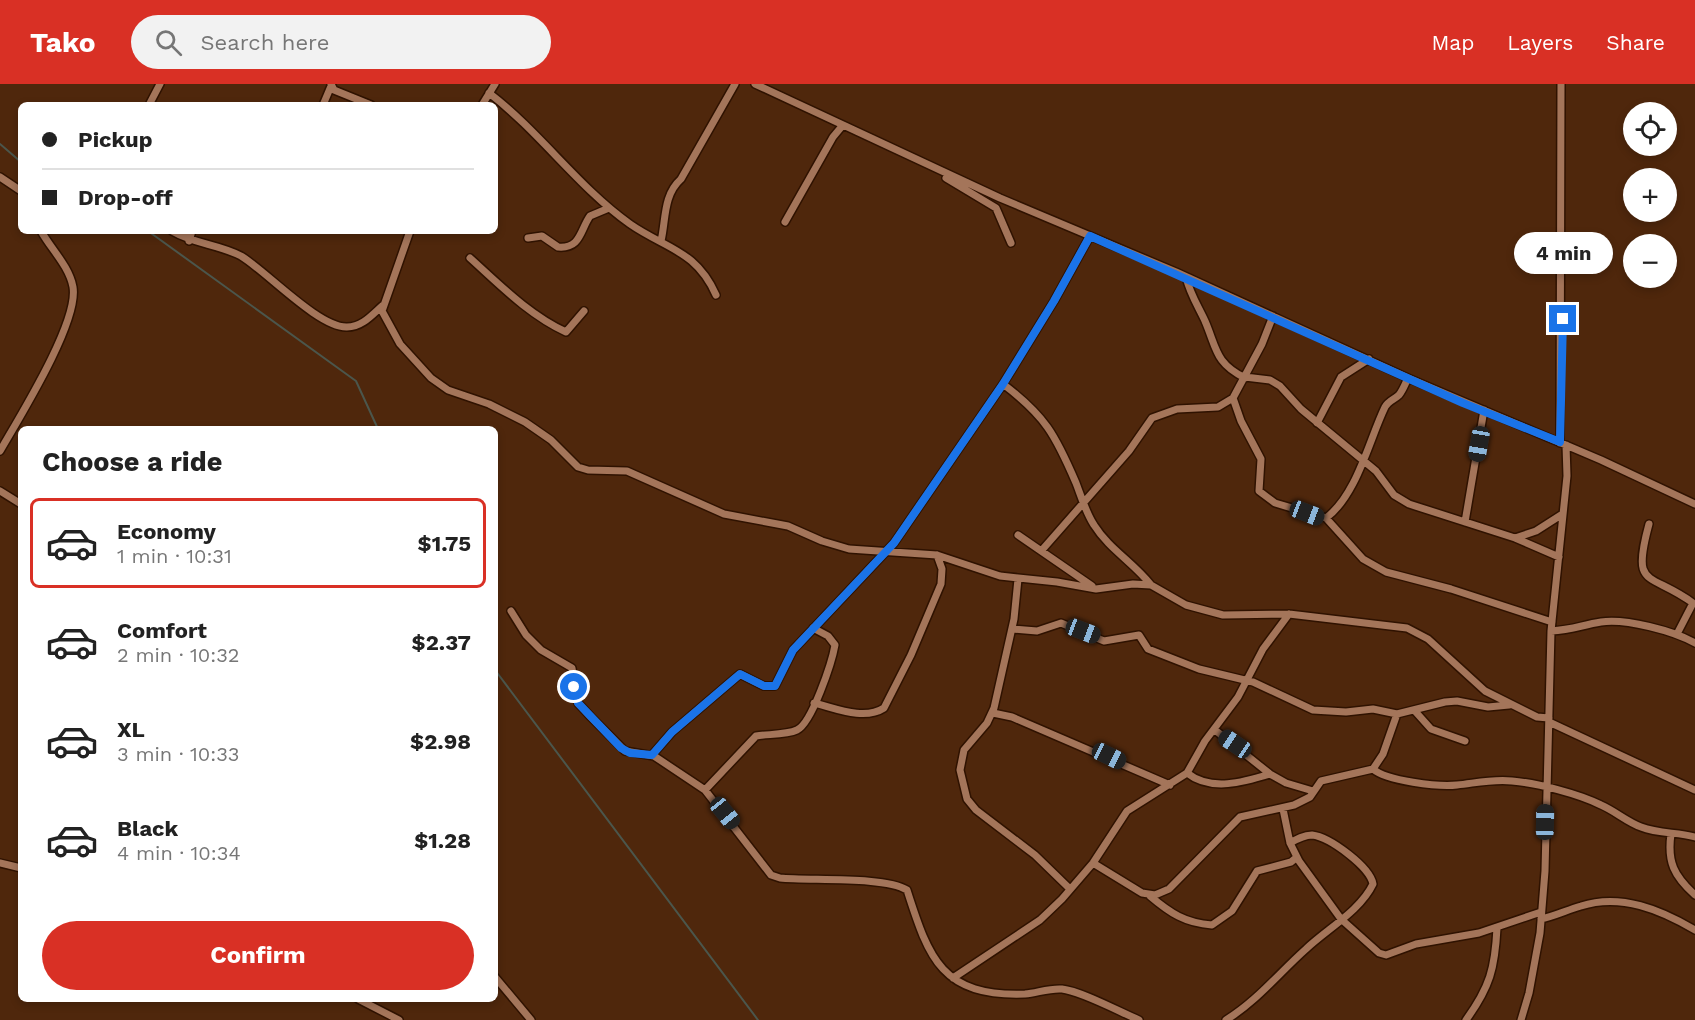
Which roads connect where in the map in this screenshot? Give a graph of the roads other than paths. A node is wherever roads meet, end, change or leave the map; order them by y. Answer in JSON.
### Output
{"nodes":[{"id":1,"x":160,"y":84,"type":"edge"},
{"id":2,"x":495,"y":84,"type":"edge"},
{"id":3,"x":735,"y":84,"type":"edge"},
{"id":4,"x":755,"y":84,"type":"edge"},
{"id":5,"x":1561,"y":84,"type":"edge"},
{"id":6,"x":331,"y":85,"type":"edge"},
{"id":7,"x":489,"y":93,"type":"junction"},
{"id":8,"x":151,"y":102,"type":"edge"},
{"id":9,"x":324,"y":102,"type":"edge"},
{"id":10,"x":364,"y":102,"type":"edge"},
{"id":11,"x":484,"y":102,"type":"edge"},
{"id":12,"x":843,"y":124,"type":"junction"},
{"id":13,"x":942,"y":175,"type":"dead end"},
{"id":14,"x":0,"y":177,"type":"edge"},
{"id":15,"x":18,"y":189,"type":"edge"},
{"id":16,"x":609,"y":208,"type":"junction"},
{"id":17,"x":785,"y":222,"type":"dead end"},
{"id":18,"x":42,"y":234,"type":"edge"},
{"id":19,"x":178,"y":234,"type":"edge"},
{"id":20,"x":191,"y":234,"type":"edge"},
{"id":21,"x":409,"y":234,"type":"edge"},
{"id":22,"x":1090,"y":236,"type":"junction"},
{"id":23,"x":528,"y":238,"type":"dead end"},
{"id":24,"x":189,"y":240,"type":"junction"},
{"id":25,"x":661,"y":241,"type":"junction"},
{"id":26,"x":1011,"y":243,"type":"dead end"},
{"id":27,"x":470,"y":258,"type":"dead end"},
{"id":28,"x":1186,"y":277,"type":"junction"},
{"id":29,"x":716,"y":295,"type":"dead end"},
{"id":30,"x":382,"y":306,"type":"junction"},
{"id":31,"x":584,"y":311,"type":"dead end"},
{"id":32,"x":1273,"y":316,"type":"junction"},
{"id":33,"x":1369,"y":359,"type":"junction"},
{"id":34,"x":1245,"y":377,"type":"junction"},
{"id":35,"x":1408,"y":378,"type":"junction"},
{"id":36,"x":1003,"y":384,"type":"junction"},
{"id":37,"x":1233,"y":398,"type":"junction"},
{"id":38,"x":1484,"y":410,"type":"junction"},
{"id":39,"x":1317,"y":423,"type":"junction"},
{"id":40,"x":1563,"y":444,"type":"junction"},
{"id":41,"x":0,"y":451,"type":"edge"},
{"id":42,"x":1363,"y":459,"type":"junction"},
{"id":43,"x":0,"y":491,"type":"edge"},
{"id":44,"x":1083,"y":500,"type":"junction"},
{"id":45,"x":18,"y":502,"type":"edge"},
{"id":46,"x":1695,"y":504,"type":"edge"},
{"id":47,"x":1561,"y":515,"type":"junction"},
{"id":48,"x":1326,"y":518,"type":"junction"},
{"id":49,"x":1465,"y":522,"type":"junction"},
{"id":50,"x":1649,"y":524,"type":"dead end"},
{"id":51,"x":1018,"y":535,"type":"dead end"},
{"id":52,"x":1515,"y":538,"type":"junction"},
{"id":53,"x":1042,"y":550,"type":"junction"},
{"id":54,"x":884,"y":552,"type":"junction"},
{"id":55,"x":937,"y":555,"type":"junction"},
{"id":56,"x":1559,"y":556,"type":"junction"},
{"id":57,"x":1018,"y":579,"type":"junction"},
{"id":58,"x":1151,"y":585,"type":"junction"},
{"id":59,"x":1096,"y":590,"type":"junction"},
{"id":60,"x":512,"y":611,"type":"dead end"},
{"id":61,"x":1289,"y":614,"type":"junction"},
{"id":62,"x":1552,"y":622,"type":"junction"},
{"id":63,"x":813,"y":628,"type":"junction"},
{"id":64,"x":1012,"y":629,"type":"junction"},
{"id":65,"x":1551,"y":631,"type":"junction"},
{"id":66,"x":1677,"y":634,"type":"junction"},
{"id":67,"x":1695,"y":643,"type":"edge"},
{"id":68,"x":1246,"y":681,"type":"junction"},
{"id":69,"x":814,"y":703,"type":"junction"},
{"id":70,"x":1509,"y":705,"type":"junction"},
{"id":71,"x":1414,"y":710,"type":"junction"},
{"id":72,"x":993,"y":713,"type":"junction"},
{"id":73,"x":1397,"y":714,"type":"junction"},
{"id":74,"x":1549,"y":720,"type":"junction"},
{"id":75,"x":1215,"y":730,"type":"junction"},
{"id":76,"x":1465,"y":741,"type":"dead end"},
{"id":77,"x":652,"y":755,"type":"junction"},
{"id":78,"x":1373,"y":769,"type":"junction"},
{"id":79,"x":1187,"y":773,"type":"junction"},
{"id":80,"x":1270,"y":774,"type":"junction"},
{"id":81,"x":1170,"y":785,"type":"junction"},
{"id":82,"x":1548,"y":787,"type":"junction"},
{"id":83,"x":705,"y":790,"type":"junction"},
{"id":84,"x":1695,"y":790,"type":"edge"},
{"id":85,"x":1313,"y":791,"type":"junction"},
{"id":86,"x":1283,"y":809,"type":"junction"},
{"id":87,"x":1671,"y":834,"type":"junction"},
{"id":88,"x":1695,"y":837,"type":"edge"},
{"id":89,"x":1290,"y":843,"type":"junction"},
{"id":90,"x":1297,"y":857,"type":"junction"},
{"id":91,"x":1094,"y":863,"type":"junction"},
{"id":92,"x":0,"y":864,"type":"edge"},
{"id":93,"x":18,"y":867,"type":"edge"},
{"id":94,"x":1070,"y":889,"type":"junction"},
{"id":95,"x":1695,"y":895,"type":"edge"},
{"id":96,"x":1150,"y":896,"type":"junction"},
{"id":97,"x":1541,"y":915,"type":"junction"},
{"id":98,"x":1341,"y":919,"type":"junction"},
{"id":99,"x":1497,"y":928,"type":"junction"},
{"id":100,"x":1695,"y":930,"type":"edge"},
{"id":101,"x":953,"y":978,"type":"junction"},
{"id":102,"x":498,"y":981,"type":"edge"},
{"id":103,"x":364,"y":1002,"type":"edge"},
{"id":104,"x":399,"y":1020,"type":"edge"},
{"id":105,"x":531,"y":1020,"type":"edge"},
{"id":106,"x":1139,"y":1020,"type":"edge"},
{"id":107,"x":1226,"y":1020,"type":"edge"},
{"id":108,"x":1466,"y":1020,"type":"edge"},
{"id":109,"x":1521,"y":1020,"type":"edge"}],
"edges":[{"from":1,"to":8,"type":"street"},
{"from":2,"to":7,"type":"street"},
{"from":3,"to":25,"type":"street"},
{"from":4,"to":12,"type":"street"},
{"from":5,"to":40,"type":"street"},
{"from":6,"to":9,"type":"street"},
{"from":6,"to":10,"type":"street"},
{"from":7,"to":11,"type":"street"},
{"from":7,"to":16,"type":"street"},
{"from":12,"to":17,"type":"street"},
{"from":12,"to":22,"type":"street"},
{"from":13,"to":26,"type":"street"},
{"from":14,"to":15,"type":"street"},
{"from":16,"to":23,"type":"street"},
{"from":16,"to":25,"type":"street"},
{"from":18,"to":41,"type":"street"},
{"from":19,"to":24,"type":"street"},
{"from":20,"to":24,"type":"street"},
{"from":21,"to":30,"type":"street"},
{"from":22,"to":28,"type":"street"},
{"from":22,"to":36,"type":"street"},
{"from":24,"to":30,"type":"street"},
{"from":25,"to":29,"type":"street"},
{"from":27,"to":31,"type":"street"},
{"from":28,"to":32,"type":"street"},
{"from":28,"to":34,"type":"street"},
{"from":30,"to":54,"type":"street"},
{"from":32,"to":33,"type":"street"},
{"from":32,"to":34,"type":"street"},
{"from":33,"to":35,"type":"street"},
{"from":33,"to":39,"type":"street"},
{"from":34,"to":37,"type":"street"},
{"from":34,"to":39,"type":"street"},
{"from":35,"to":38,"type":"street"},
{"from":35,"to":42,"type":"street"},
{"from":36,"to":44,"type":"street"},
{"from":36,"to":54,"type":"street"},
{"from":37,"to":44,"type":"street"},
{"from":37,"to":48,"type":"street"},
{"from":38,"to":40,"type":"street"},
{"from":38,"to":49,"type":"street"},
{"from":39,"to":42,"type":"street"},
{"from":40,"to":46,"type":"street"},
{"from":40,"to":47,"type":"street"},
{"from":42,"to":48,"type":"street"},
{"from":42,"to":49,"type":"street"},
{"from":43,"to":45,"type":"street"},
{"from":44,"to":53,"type":"street"},
{"from":44,"to":58,"type":"street"},
{"from":47,"to":52,"type":"street"},
{"from":47,"to":56,"type":"street"},
{"from":48,"to":62,"type":"street"},
{"from":49,"to":52,"type":"street"},
{"from":50,"to":66,"type":"street"},
{"from":51,"to":53,"type":"street"},
{"from":52,"to":56,"type":"street"},
{"from":53,"to":59,"type":"street"},
{"from":54,"to":55,"type":"street"},
{"from":54,"to":63,"type":"street"},
{"from":55,"to":57,"type":"street"},
{"from":55,"to":69,"type":"street"},
{"from":56,"to":62,"type":"street"},
{"from":57,"to":59,"type":"street"},
{"from":57,"to":64,"type":"street"},
{"from":58,"to":59,"type":"street"},
{"from":58,"to":61,"type":"street"},
{"from":60,"to":77,"type":"street"},
{"from":61,"to":68,"type":"street"},
{"from":61,"to":70,"type":"street"},
{"from":62,"to":65,"type":"street"},
{"from":63,"to":69,"type":"street"},
{"from":63,"to":77,"type":"street"},
{"from":64,"to":68,"type":"street"},
{"from":64,"to":72,"type":"street"},
{"from":65,"to":66,"type":"street"},
{"from":65,"to":74,"type":"street"},
{"from":66,"to":67,"type":"street"},
{"from":68,"to":73,"type":"street"},
{"from":68,"to":75,"type":"street"},
{"from":69,"to":83,"type":"street"},
{"from":70,"to":71,"type":"street"},
{"from":70,"to":74,"type":"street"},
{"from":71,"to":73,"type":"street"},
{"from":71,"to":76,"type":"street"},
{"from":72,"to":81,"type":"street"},
{"from":72,"to":94,"type":"street"},
{"from":73,"to":78,"type":"street"},
{"from":74,"to":82,"type":"street"},
{"from":74,"to":84,"type":"street"},
{"from":75,"to":79,"type":"street"},
{"from":75,"to":80,"type":"street"},
{"from":77,"to":83,"type":"street"},
{"from":78,"to":82,"type":"street"},
{"from":78,"to":85,"type":"street"},
{"from":79,"to":80,"type":"street"},
{"from":79,"to":81,"type":"street"},
{"from":80,"to":85,"type":"street"},
{"from":81,"to":91,"type":"street"},
{"from":82,"to":87,"type":"street"},
{"from":82,"to":97,"type":"street"},
{"from":83,"to":101,"type":"street"},
{"from":85,"to":86,"type":"street"},
{"from":86,"to":89,"type":"street"},
{"from":86,"to":96,"type":"street"},
{"from":87,"to":88,"type":"street"},
{"from":87,"to":95,"type":"street"},
{"from":89,"to":90,"type":"street"},
{"from":89,"to":98,"type":"street"},
{"from":90,"to":96,"type":"street"},
{"from":90,"to":98,"type":"street"},
{"from":91,"to":94,"type":"street"},
{"from":91,"to":96,"type":"street"},
{"from":92,"to":93,"type":"street"},
{"from":94,"to":101,"type":"street"},
{"from":97,"to":99,"type":"street"},
{"from":97,"to":100,"type":"street"},
{"from":97,"to":109,"type":"street"},
{"from":98,"to":99,"type":"street"},
{"from":98,"to":107,"type":"street"},
{"from":99,"to":108,"type":"street"},
{"from":101,"to":106,"type":"street"},
{"from":102,"to":105,"type":"street"},
{"from":103,"to":104,"type":"street"}]}
